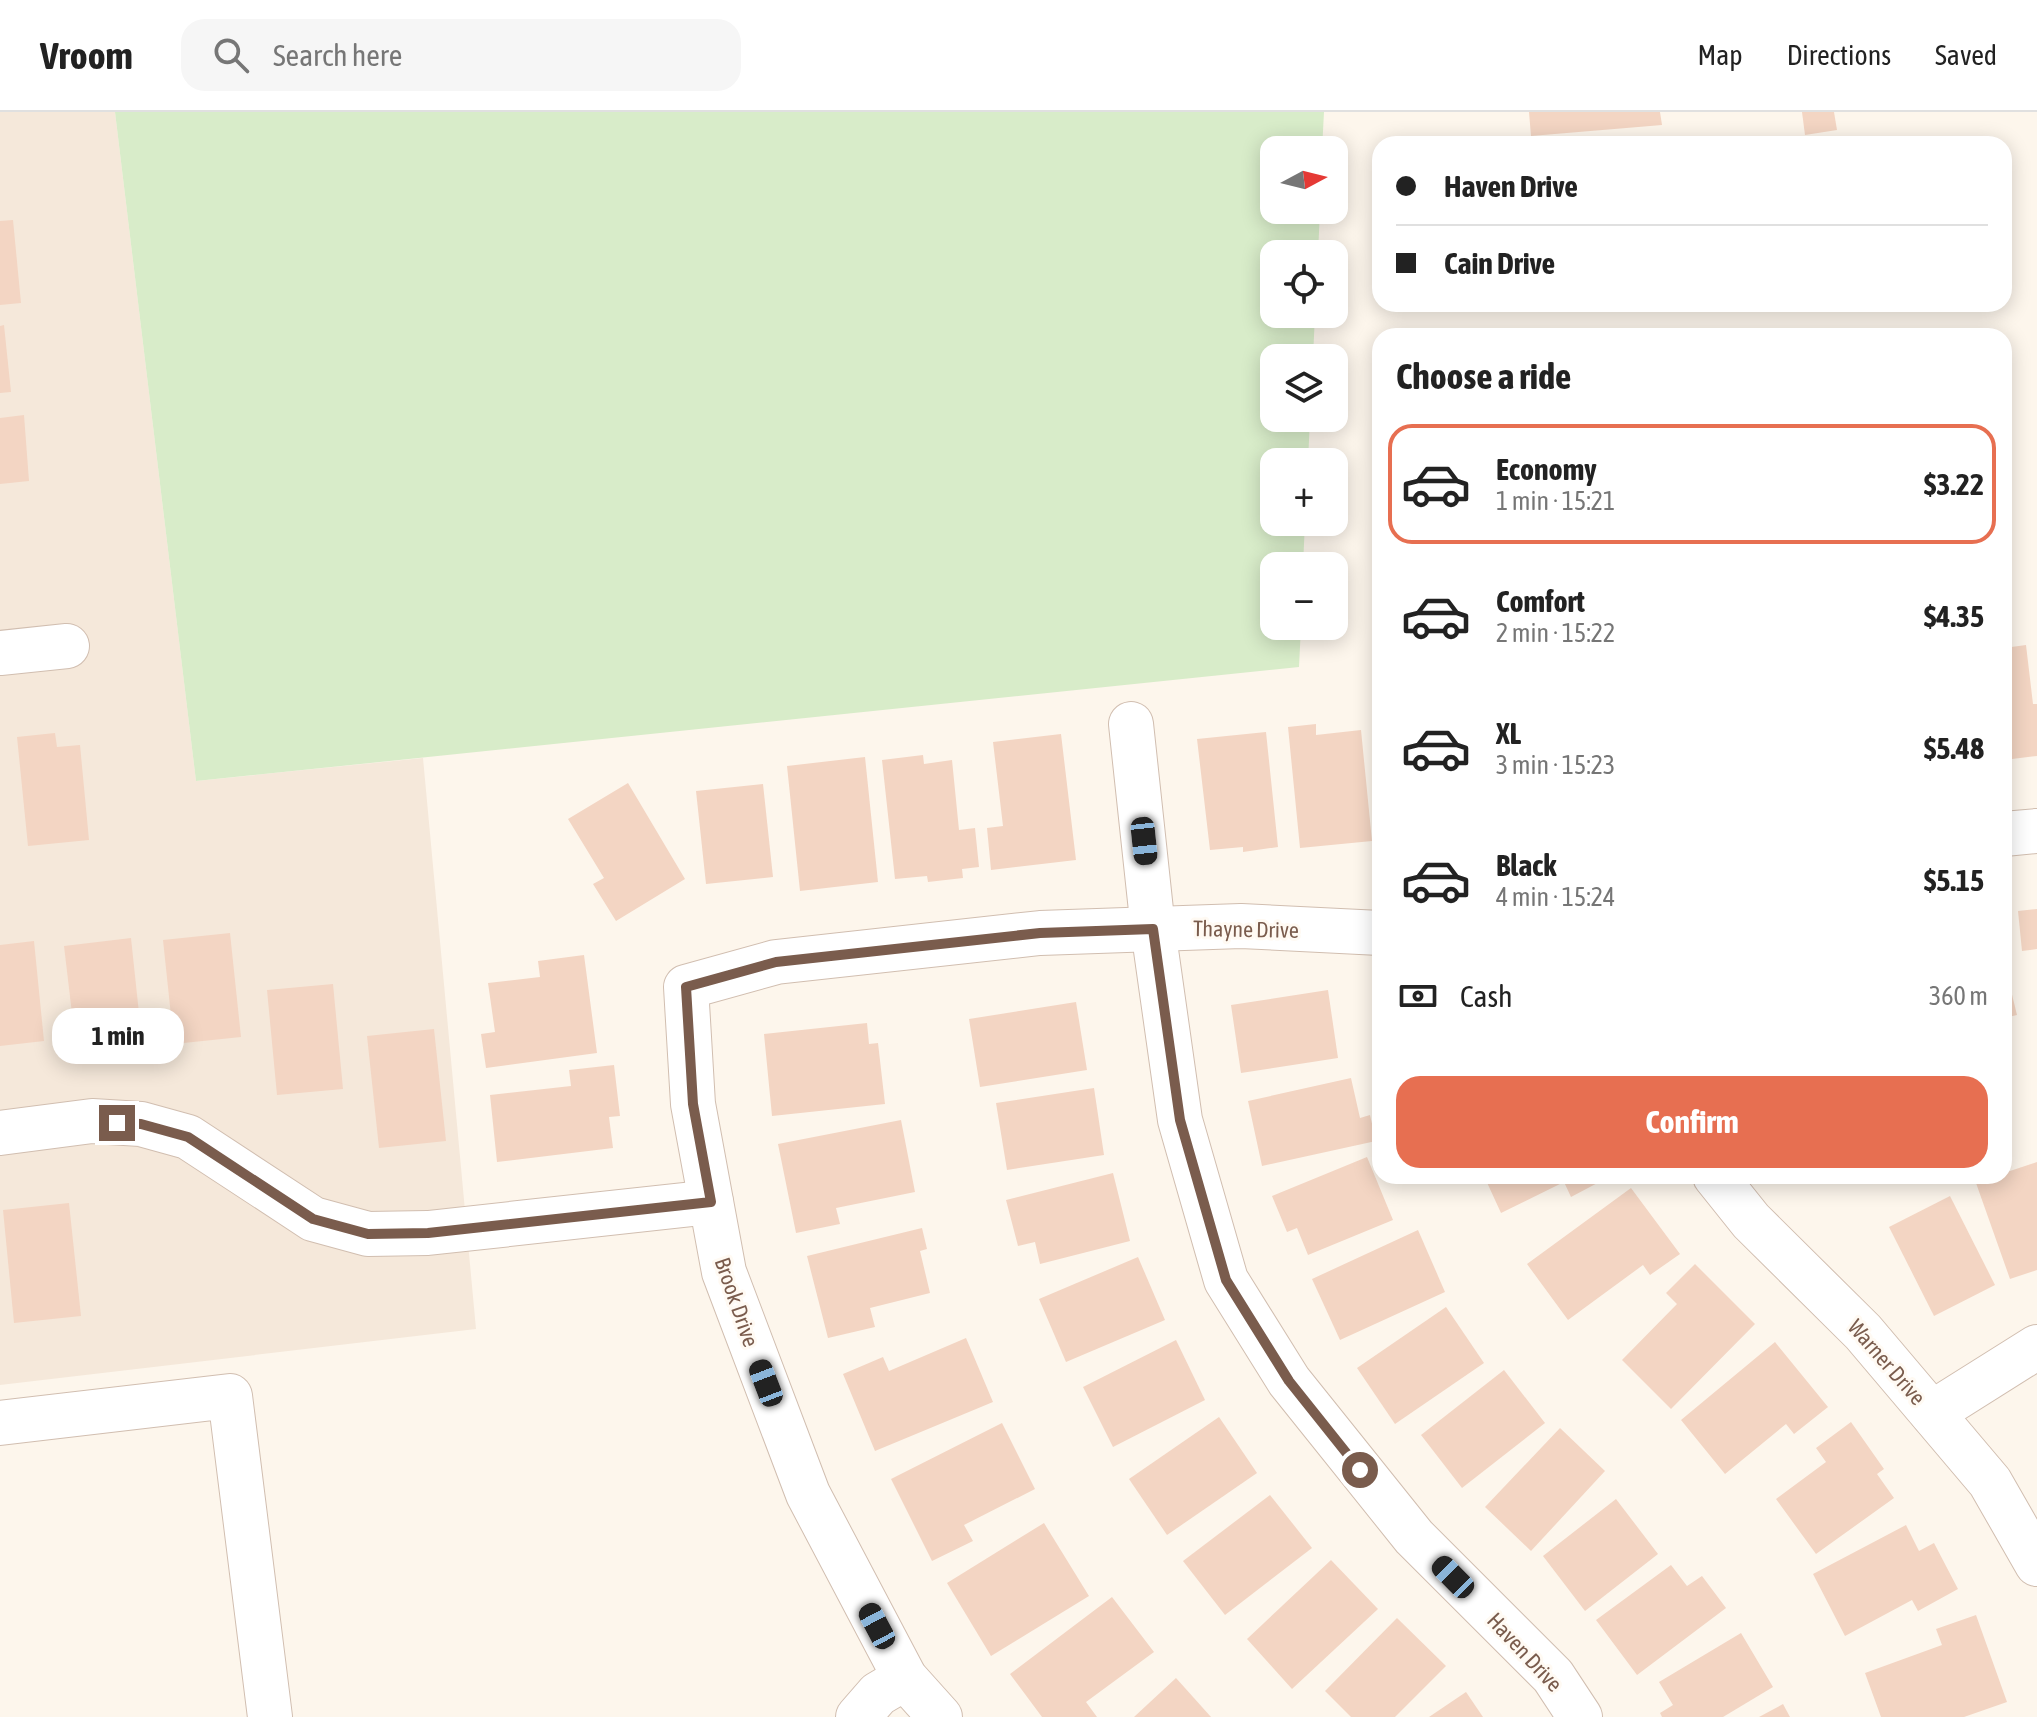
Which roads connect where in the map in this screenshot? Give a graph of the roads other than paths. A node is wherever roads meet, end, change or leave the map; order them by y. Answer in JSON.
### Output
{"nodes":[{"id":1,"x":67,"y":646,"type":"dead end"},
{"id":2,"x":0,"y":653,"type":"edge"},
{"id":3,"x":1131,"y":724,"type":"dead end"},
{"id":4,"x":2037,"y":831,"type":"edge"},
{"id":5,"x":2012,"y":833,"type":"edge"},
{"id":6,"x":1153,"y":929,"type":"junction"},
{"id":7,"x":1372,"y":933,"type":"edge"},
{"id":8,"x":686,"y":987,"type":"joint"},
{"id":9,"x":0,"y":1133,"type":"edge"},
{"id":10,"x":1721,"y":1184,"type":"edge"},
{"id":11,"x":711,"y":1202,"type":"junction"},
{"id":12,"x":2037,"y":1347,"type":"edge"},
{"id":13,"x":1932,"y":1413,"type":"junction"},
{"id":14,"x":0,"y":1423,"type":"edge"},
{"id":15,"x":2037,"y":1564,"type":"edge"},
{"id":16,"x":905,"y":1678,"type":"junction"},
{"id":17,"x":270,"y":1717,"type":"edge"},
{"id":18,"x":858,"y":1717,"type":"edge"},
{"id":19,"x":940,"y":1717,"type":"edge"},
{"id":20,"x":1580,"y":1717,"type":"edge"}],
"edges":[{"from":1,"to":2,"type":"street"},
{"from":3,"to":6,"type":"street","name":"Haven Drive"},
{"from":4,"to":5,"type":"street"},
{"from":6,"to":7,"type":"street","name":"Thayne Drive"},
{"from":6,"to":8,"type":"street","name":"Thayne Drive"},
{"from":6,"to":20,"type":"street","name":"Haven Drive"},
{"from":8,"to":11,"type":"street","name":"Brook Drive"},
{"from":9,"to":11,"type":"street"},
{"from":10,"to":13,"type":"street","name":"Warner Drive"},
{"from":11,"to":16,"type":"street","name":"Brook Drive"},
{"from":12,"to":13,"type":"street"},
{"from":13,"to":15,"type":"street","name":"Warner Drive"},
{"from":14,"to":17,"type":"street"},
{"from":16,"to":18,"type":"street"},
{"from":16,"to":19,"type":"street","name":"Brook Drive"}]}
